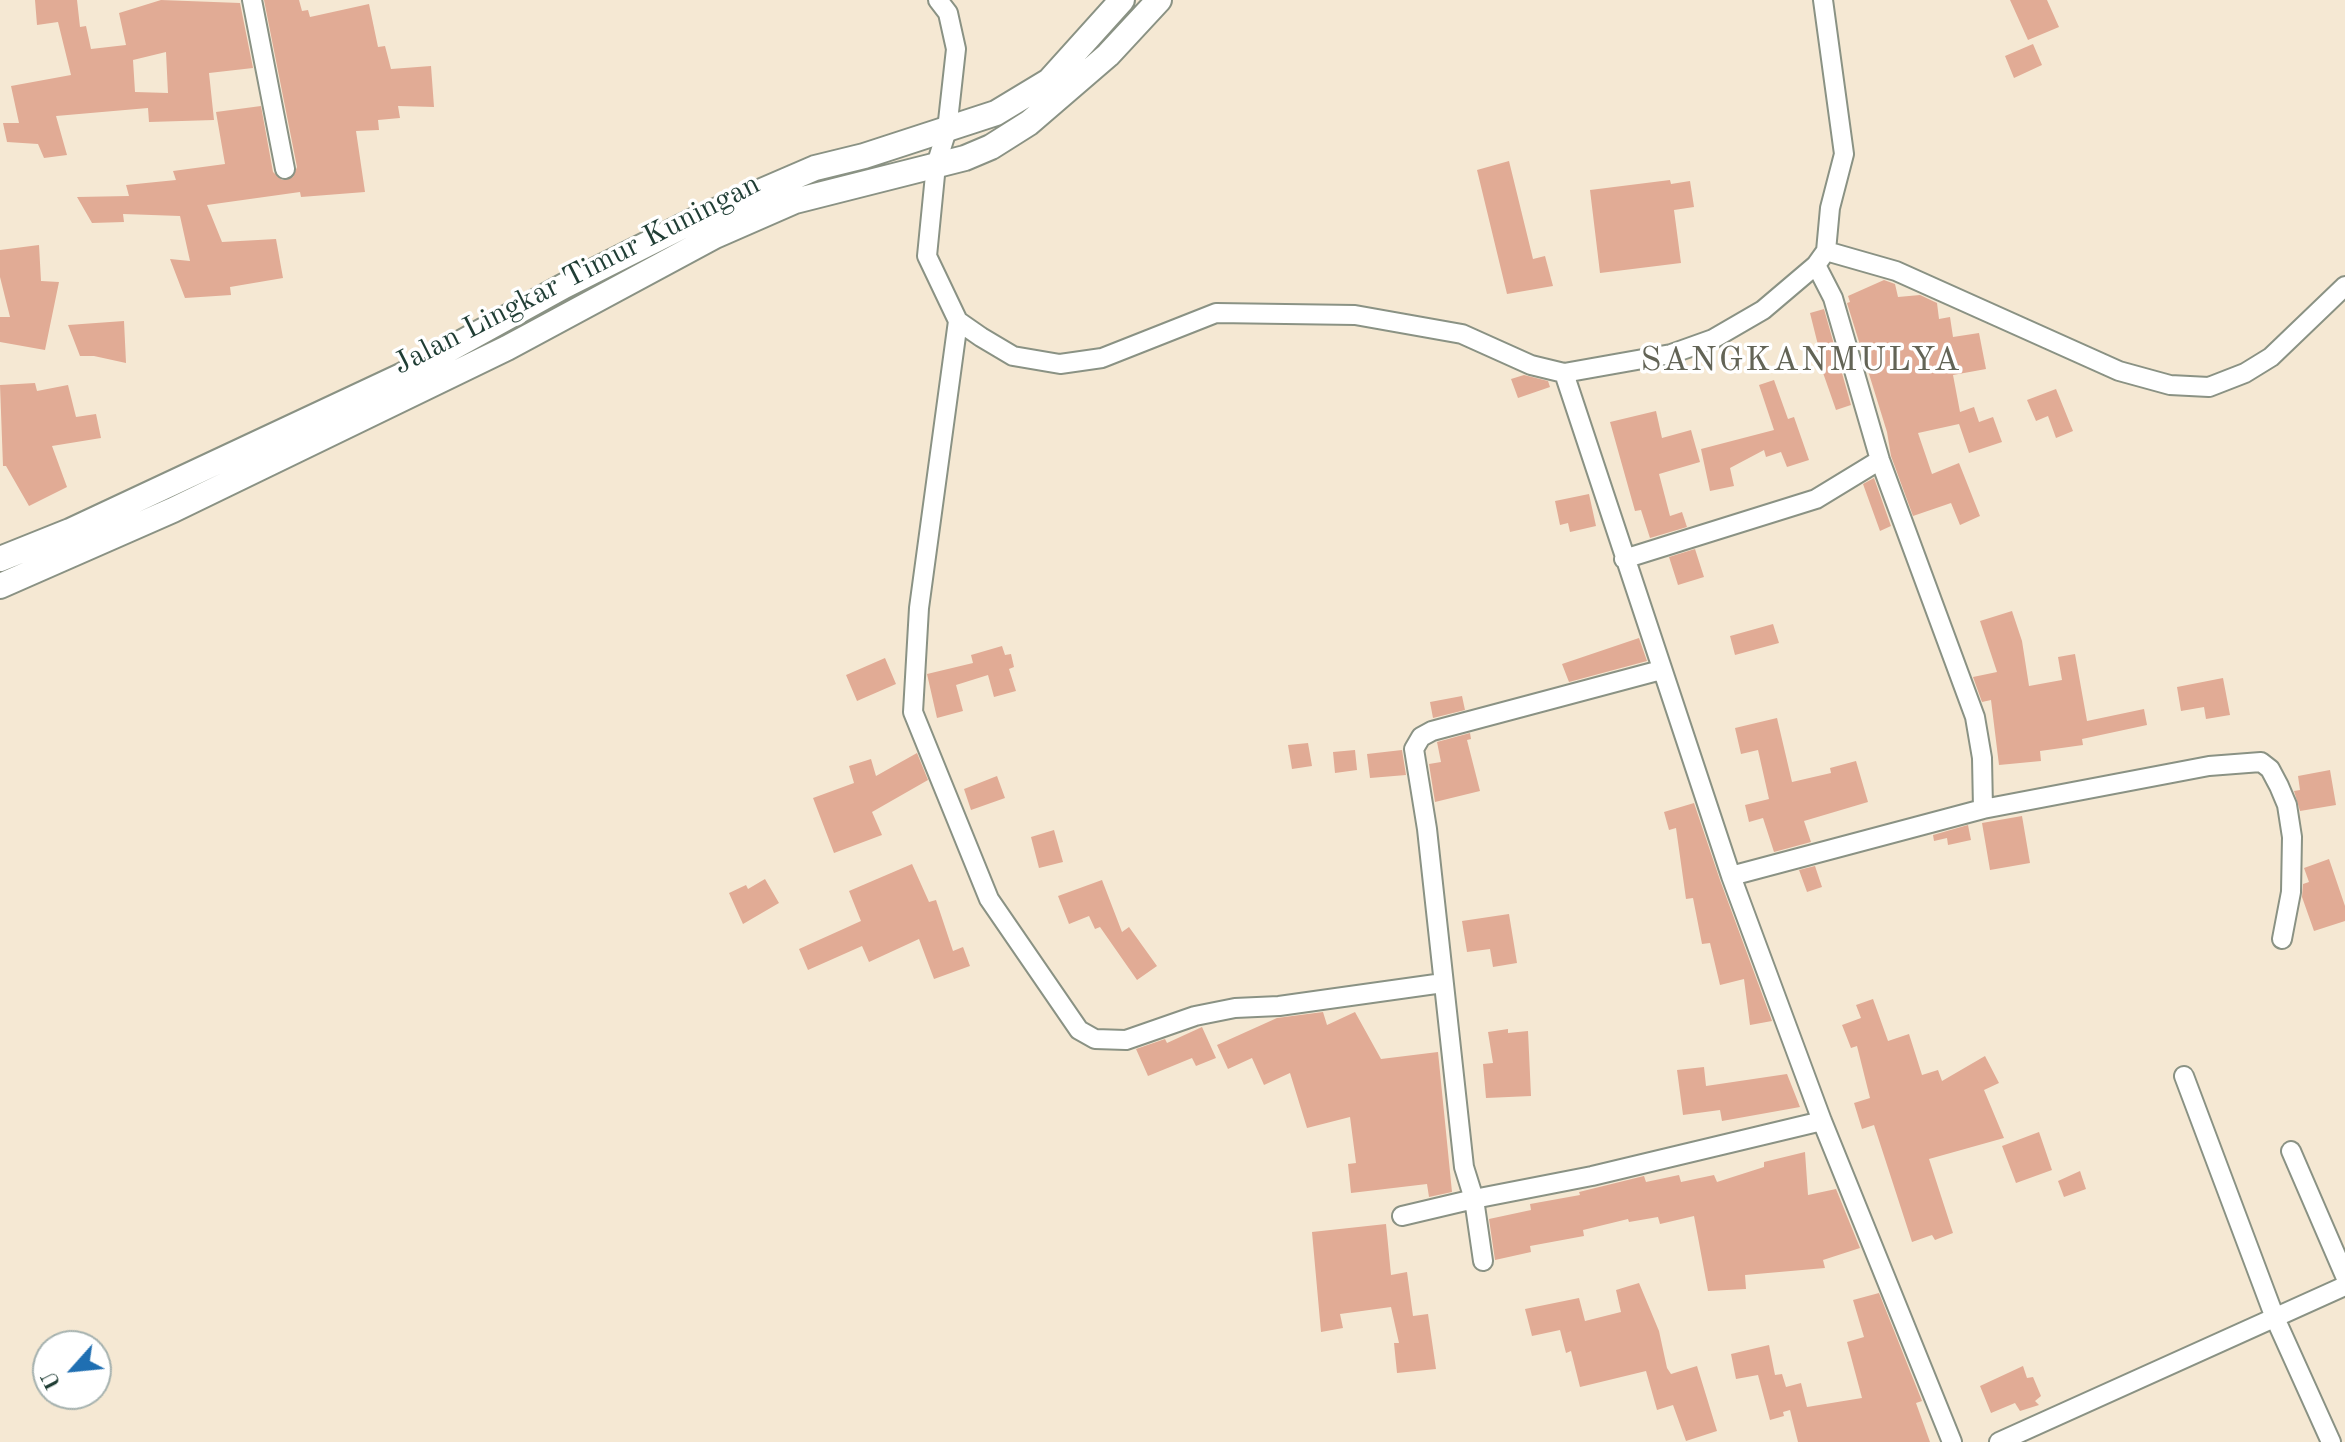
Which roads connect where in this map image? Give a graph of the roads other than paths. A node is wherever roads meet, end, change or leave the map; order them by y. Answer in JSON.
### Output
{"nodes":[{"id":1,"x":252,"y":0,"type":"edge"},
{"id":2,"x":938,"y":0,"type":"edge"},
{"id":3,"x":1122,"y":0,"type":"edge"},
{"id":4,"x":1159,"y":0,"type":"edge"},
{"id":5,"x":1823,"y":0,"type":"edge"},
{"id":6,"x":947,"y":130,"type":"junction"},
{"id":7,"x":936,"y":165,"type":"junction"},
{"id":8,"x":285,"y":169,"type":"dead end"},
{"id":9,"x":1821,"y":258,"type":"junction"},
{"id":10,"x":2345,"y":286,"type":"edge"},
{"id":11,"x":958,"y":321,"type":"junction"},
{"id":12,"x":1564,"y":373,"type":"junction"},
{"id":13,"x":1880,"y":460,"type":"junction"},
{"id":14,"x":0,"y":559,"type":"edge"},
{"id":15,"x":1624,"y":559,"type":"junction"},
{"id":16,"x":0,"y":586,"type":"edge"},
{"id":17,"x":1661,"y":670,"type":"junction"},
{"id":18,"x":1983,"y":809,"type":"junction"},
{"id":19,"x":1731,"y":876,"type":"junction"},
{"id":20,"x":2282,"y":939,"type":"dead end"},
{"id":21,"x":1443,"y":983,"type":"junction"},
{"id":22,"x":2184,"y":1076,"type":"dead end"},
{"id":23,"x":1822,"y":1121,"type":"junction"},
{"id":24,"x":2291,"y":1151,"type":"dead end"},
{"id":25,"x":1474,"y":1199,"type":"junction"},
{"id":26,"x":1402,"y":1216,"type":"dead end"},
{"id":27,"x":1483,"y":1261,"type":"dead end"},
{"id":28,"x":2345,"y":1276,"type":"edge"},
{"id":29,"x":2345,"y":1286,"type":"edge"},
{"id":30,"x":2275,"y":1318,"type":"junction"},
{"id":31,"x":1952,"y":1442,"type":"edge"},
{"id":32,"x":1999,"y":1442,"type":"edge"},
{"id":33,"x":2331,"y":1442,"type":"edge"}],
"edges":[{"from":1,"to":8,"type":"street"},
{"from":2,"to":6,"type":"street"},
{"from":3,"to":6,"type":"main road","name":"Jalan Lingkar Timur Kuningan"},
{"from":4,"to":7,"type":"main road","name":"Jalan Lingkar Timur Kuningan"},
{"from":5,"to":9,"type":"street"},
{"from":6,"to":7,"type":"street"},
{"from":6,"to":14,"type":"main road","name":"Jalan Lingkar Timur Kuningan"},
{"from":7,"to":11,"type":"street"},
{"from":7,"to":16,"type":"main road","name":"Jalan Lingkar Timur Kuningan"},
{"from":9,"to":10,"type":"street"},
{"from":9,"to":12,"type":"street"},
{"from":9,"to":13,"type":"street"},
{"from":11,"to":12,"type":"street"},
{"from":11,"to":21,"type":"street"},
{"from":12,"to":15,"type":"street"},
{"from":13,"to":15,"type":"street"},
{"from":13,"to":18,"type":"street"},
{"from":15,"to":17,"type":"street"},
{"from":17,"to":19,"type":"street"},
{"from":17,"to":21,"type":"street"},
{"from":18,"to":19,"type":"street"},
{"from":18,"to":20,"type":"street"},
{"from":19,"to":23,"type":"street"},
{"from":21,"to":25,"type":"street"},
{"from":22,"to":30,"type":"street"},
{"from":23,"to":25,"type":"street"},
{"from":23,"to":31,"type":"street"},
{"from":24,"to":28,"type":"street"},
{"from":25,"to":26,"type":"street"},
{"from":25,"to":27,"type":"street"},
{"from":29,"to":30,"type":"street"},
{"from":30,"to":32,"type":"street"},
{"from":30,"to":33,"type":"street"}]}
